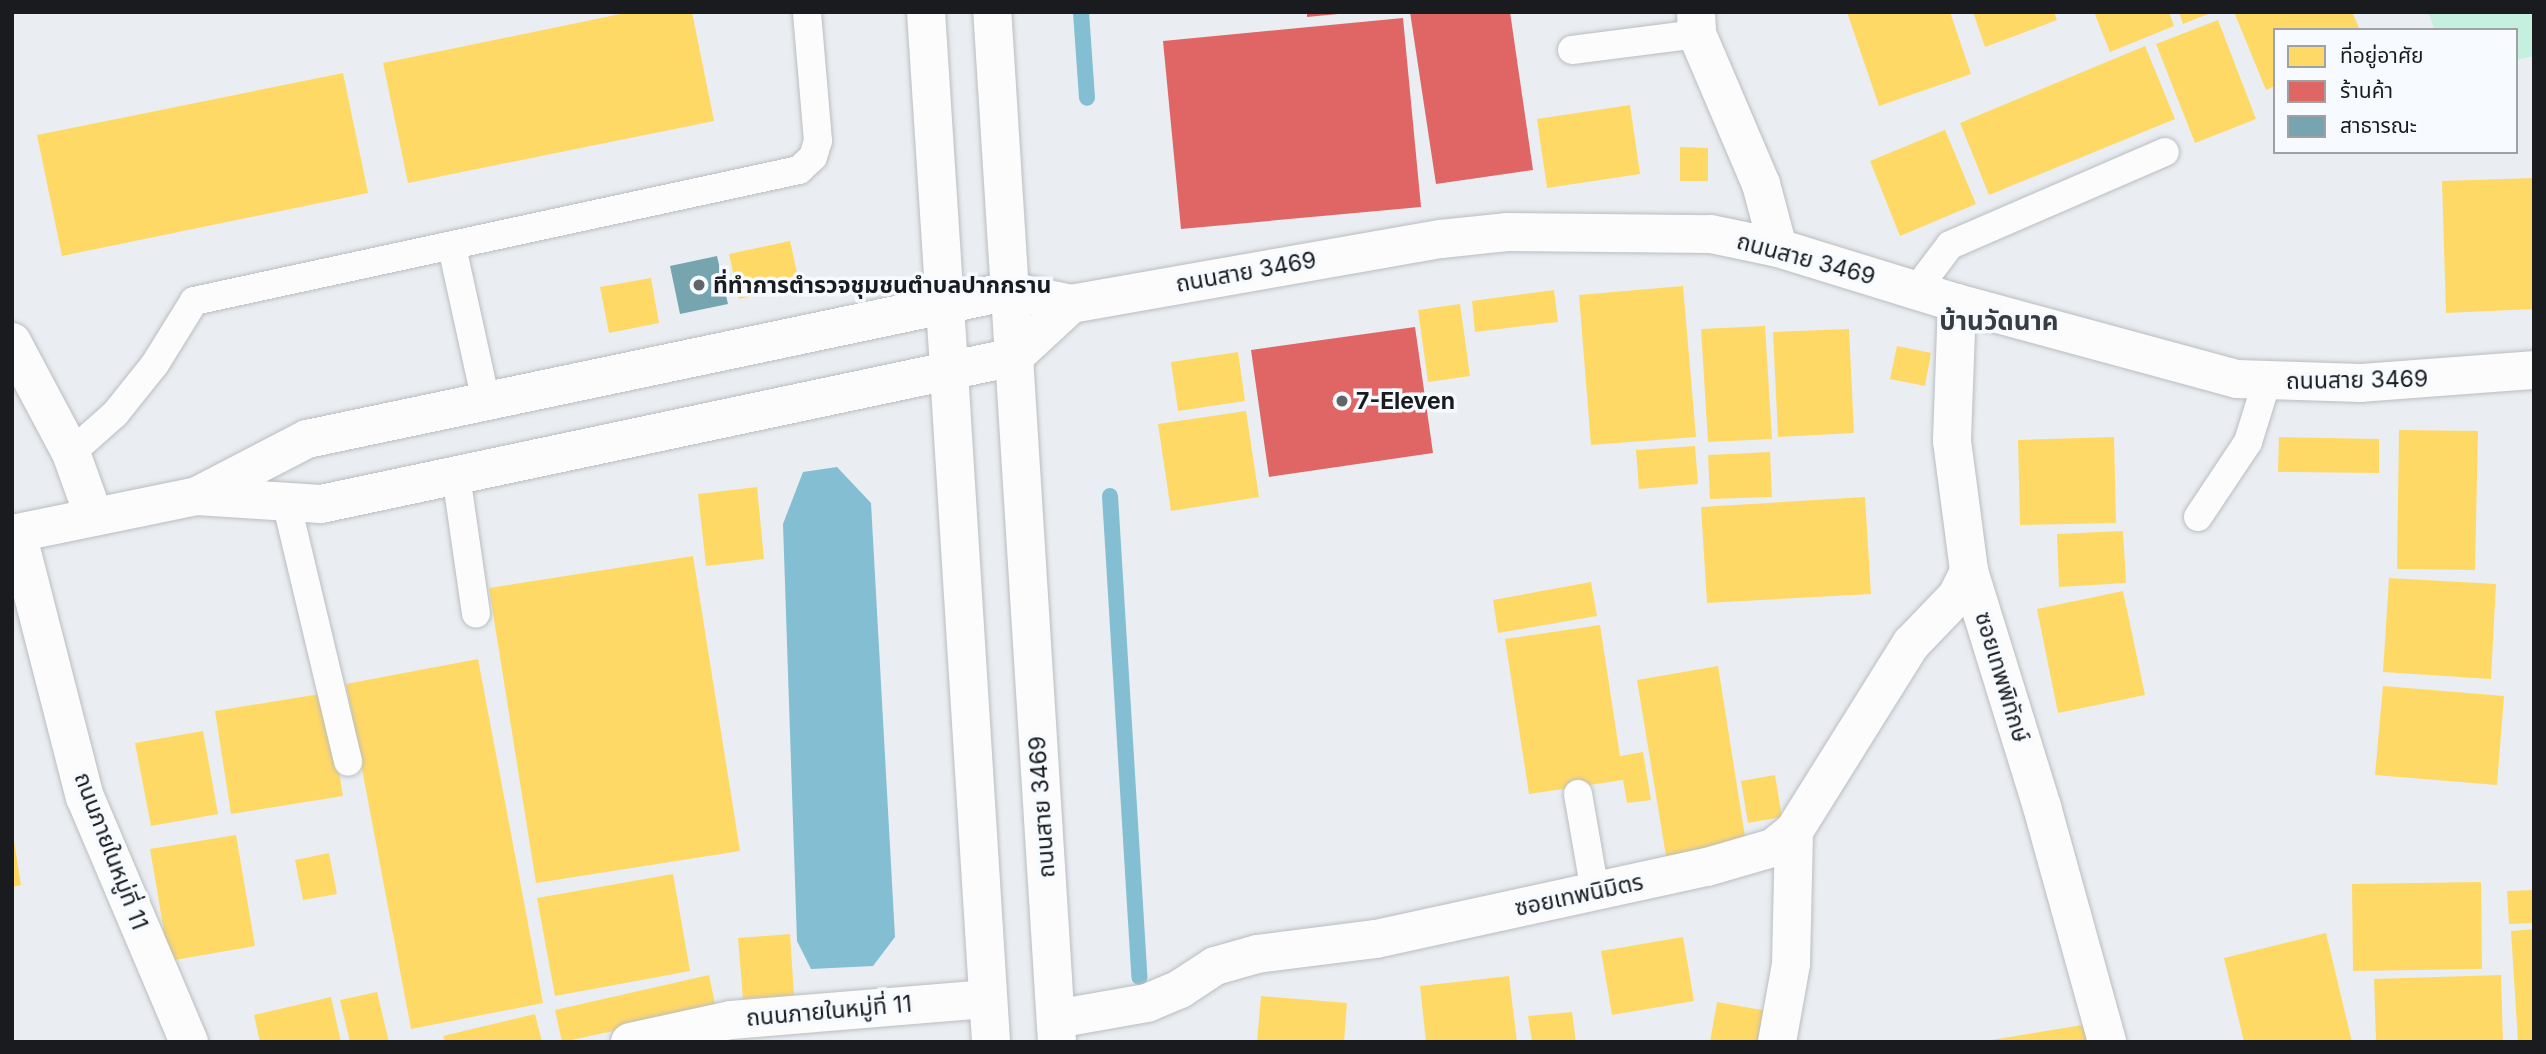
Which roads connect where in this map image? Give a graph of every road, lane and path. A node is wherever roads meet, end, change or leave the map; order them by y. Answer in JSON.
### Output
{"nodes":[{"id":1,"x":807,"y":12,"type":"edge"},
{"id":2,"x":926,"y":12,"type":"edge"},
{"id":3,"x":992,"y":12,"type":"edge"},
{"id":4,"x":1697,"y":23,"type":"edge"},
{"id":5,"x":1572,"y":50,"type":"dead end"},
{"id":6,"x":2165,"y":152,"type":"dead end"},
{"id":7,"x":452,"y":247,"type":"junction"},
{"id":8,"x":1778,"y":248,"type":"junction"},
{"id":9,"x":1916,"y":290,"type":"junction"},
{"id":10,"x":1010,"y":291,"type":"junction"},
{"id":11,"x":1956,"y":303,"type":"junction"},
{"id":12,"x":945,"y":304,"type":"junction"},
{"id":13,"x":1071,"y":304,"type":"junction"},
{"id":14,"x":12,"y":342,"type":"edge"},
{"id":15,"x":1014,"y":358,"type":"junction"},
{"id":16,"x":2534,"y":370,"type":"edge"},
{"id":17,"x":949,"y":372,"type":"junction"},
{"id":18,"x":2267,"y":381,"type":"junction"},
{"id":19,"x":486,"y":401,"type":"junction"},
{"id":20,"x":71,"y":453,"type":"junction"},
{"id":21,"x":456,"y":475,"type":"junction"},
{"id":22,"x":197,"y":496,"type":"junction"},
{"id":23,"x":286,"y":501,"type":"junction"},
{"id":24,"x":94,"y":517,"type":"junction"},
{"id":25,"x":2197,"y":517,"type":"dead end"},
{"id":26,"x":15,"y":534,"type":"edge"},
{"id":27,"x":1969,"y":571,"type":"junction"},
{"id":28,"x":477,"y":614,"type":"dead end"},
{"id":29,"x":348,"y":762,"type":"dead end"},
{"id":30,"x":1577,"y":794,"type":"dead end"},
{"id":31,"x":1794,"y":831,"type":"junction"},
{"id":32,"x":1595,"y":891,"type":"junction"},
{"id":33,"x":988,"y":999,"type":"junction"},
{"id":34,"x":1056,"y":1030,"type":"edge"},
{"id":35,"x":189,"y":1042,"type":"edge"},
{"id":36,"x":629,"y":1042,"type":"edge"},
{"id":37,"x":991,"y":1042,"type":"edge"},
{"id":38,"x":1777,"y":1042,"type":"edge"},
{"id":39,"x":2107,"y":1042,"type":"edge"}],
"edges":[{"from":1,"to":7,"type":"lane"},
{"from":2,"to":12,"type":"street"},
{"from":3,"to":10,"type":"street","name":"ถนนสาย 3469"},
{"from":4,"to":5,"type":"lane"},
{"from":4,"to":8,"type":"street"},
{"from":6,"to":9,"type":"lane"},
{"from":7,"to":19,"type":"lane"},
{"from":7,"to":20,"type":"lane"},
{"from":8,"to":9,"type":"street","name":"ถนนสาย 3469"},
{"from":8,"to":13,"type":"street","name":"ถนนสาย 3469"},
{"from":9,"to":11,"type":"street","name":"ถนนสาย 3469"},
{"from":10,"to":12,"type":"street"},
{"from":10,"to":13,"type":"street","name":"ถนนสาย 3469"},
{"from":10,"to":15,"type":"street","name":"ถนนสาย 3469"},
{"from":11,"to":18,"type":"street","name":"ถนนสาย 3469"},
{"from":11,"to":27,"type":"street","name":"ซอยเทพพิทักษ์"},
{"from":12,"to":17,"type":"street"},
{"from":12,"to":19,"type":"street"},
{"from":13,"to":15,"type":"street"},
{"from":14,"to":20,"type":"street"},
{"from":15,"to":17,"type":"street"},
{"from":15,"to":34,"type":"street","name":"ถนนสาย 3469"},
{"from":16,"to":18,"type":"street","name":"ถนนสาย 3469"},
{"from":17,"to":21,"type":"street"},
{"from":17,"to":33,"type":"street"},
{"from":18,"to":25,"type":"lane"},
{"from":19,"to":22,"type":"street"},
{"from":20,"to":24,"type":"street"},
{"from":21,"to":23,"type":"street"},
{"from":21,"to":28,"type":"lane"},
{"from":22,"to":23,"type":"street"},
{"from":22,"to":24,"type":"street"},
{"from":23,"to":29,"type":"lane"},
{"from":24,"to":26,"type":"street"},
{"from":26,"to":35,"type":"street","name":"ถนนภายในหมู่ที่ 11"},
{"from":27,"to":31,"type":"street","name":"ซอยเทพนิมิตร"},
{"from":27,"to":39,"type":"street","name":"ซอยเทพพิทักษ์"},
{"from":30,"to":32,"type":"lane"},
{"from":31,"to":32,"type":"street","name":"ซอยเทพนิมิตร"},
{"from":31,"to":38,"type":"street"},
{"from":32,"to":34,"type":"street","name":"ซอยเทพนิมิตร"},
{"from":33,"to":36,"type":"street","name":"ถนนภายในหมู่ที่ 11"},
{"from":33,"to":37,"type":"street"}]}
